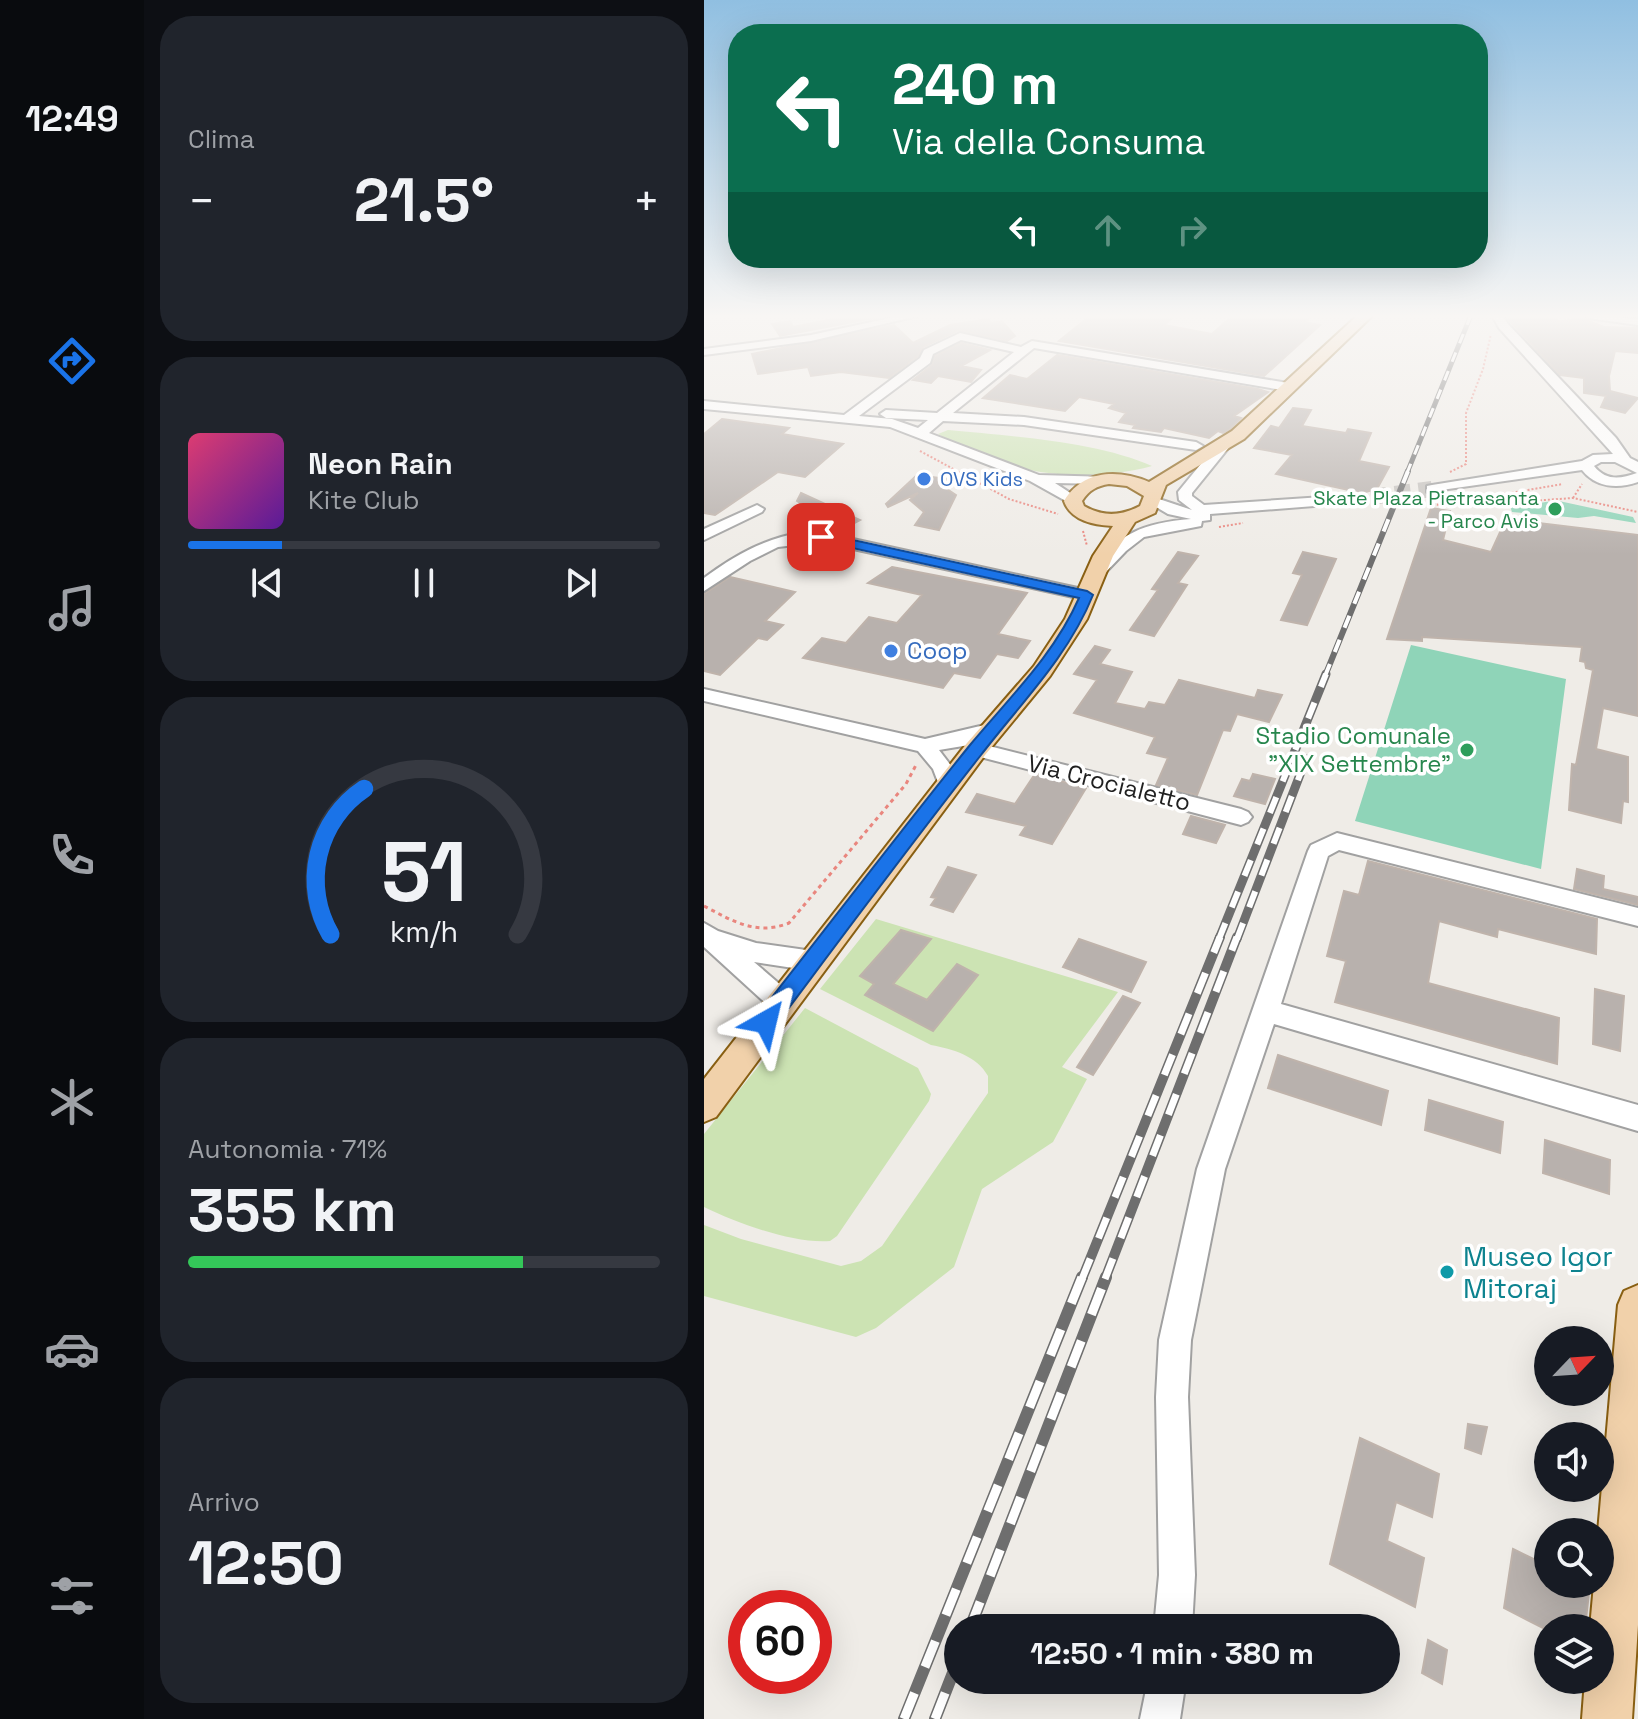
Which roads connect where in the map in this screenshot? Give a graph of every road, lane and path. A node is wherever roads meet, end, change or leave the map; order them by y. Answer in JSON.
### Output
{"nodes":[{"id":1,"x":882,"y":395,"type":"edge"},
{"id":2,"x":965,"y":395,"type":"edge"},
{"id":3,"x":1279,"y":395,"type":"edge"},
{"id":4,"x":1473,"y":395,"type":"edge"},
{"id":5,"x":1569,"y":395,"type":"edge"},
{"id":6,"x":955,"y":403,"type":"junction"},
{"id":7,"x":704,"y":405,"type":"edge"},
{"id":8,"x":856,"y":418,"type":"junction"},
{"id":9,"x":939,"y":420,"type":"junction"},
{"id":10,"x":920,"y":433,"type":"junction"},
{"id":11,"x":1238,"y":435,"type":"junction"},
{"id":12,"x":1611,"y":441,"type":"junction"},
{"id":13,"x":1145,"y":445,"type":"junction"},
{"id":14,"x":1223,"y":446,"type":"junction"},
{"id":15,"x":918,"y":449,"type":"dead end"},
{"id":16,"x":1159,"y":456,"type":"dead end"},
{"id":17,"x":1603,"y":457,"type":"junction"},
{"id":18,"x":1624,"y":460,"type":"junction"},
{"id":19,"x":1638,"y":469,"type":"edge"},
{"id":20,"x":1444,"y":474,"type":"dead end"},
{"id":21,"x":1588,"y":474,"type":"junction"},
{"id":22,"x":1638,"y":477,"type":"edge"},
{"id":23,"x":1035,"y":478,"type":"junction"},
{"id":24,"x":1112,"y":480,"type":"junction"},
{"id":25,"x":1622,"y":482,"type":"junction"},
{"id":26,"x":1569,"y":483,"type":"dead end"},
{"id":27,"x":1638,"y":489,"type":"edge"},
{"id":28,"x":1507,"y":494,"type":"junction"},
{"id":29,"x":1430,"y":496,"type":"joint"},
{"id":30,"x":1152,"y":497,"type":"junction"},
{"id":31,"x":1371,"y":497,"type":"tunnel mouth"},
{"id":32,"x":1573,"y":498,"type":"junction"},
{"id":33,"x":1353,"y":499,"type":"junction"},
{"id":34,"x":1516,"y":502,"type":"junction"},
{"id":35,"x":1499,"y":506,"type":"dead end"},
{"id":36,"x":1295,"y":507,"type":"junction"},
{"id":37,"x":757,"y":509,"type":"dead end"},
{"id":38,"x":1638,"y":512,"type":"edge"},
{"id":39,"x":1074,"y":514,"type":"junction"},
{"id":40,"x":1133,"y":517,"type":"junction"},
{"id":41,"x":1210,"y":521,"type":"junction"},
{"id":42,"x":704,"y":535,"type":"edge"},
{"id":43,"x":1093,"y":569,"type":"junction"},
{"id":44,"x":704,"y":586,"type":"edge"},
{"id":45,"x":704,"y":695,"type":"edge"},
{"id":46,"x":984,"y":740,"type":"junction"},
{"id":47,"x":925,"y":746,"type":"junction"},
{"id":48,"x":948,"y":785,"type":"junction"},
{"id":49,"x":1241,"y":817,"type":"dead end"},
{"id":50,"x":704,"y":906,"type":"edge"},
{"id":51,"x":1638,"y":917,"type":"edge"},
{"id":52,"x":709,"y":936,"type":"edge"},
{"id":53,"x":813,"y":961,"type":"junction"},
{"id":54,"x":781,"y":1001,"type":"junction"},
{"id":55,"x":1266,"y":1011,"type":"junction"},
{"id":56,"x":704,"y":1106,"type":"edge"},
{"id":57,"x":1638,"y":1118,"type":"edge"},
{"id":58,"x":1638,"y":1305,"type":"edge"},
{"id":59,"x":1174,"y":1614,"type":"edge"},
{"id":60,"x":1164,"y":1694,"type":"edge"},
{"id":61,"x":1160,"y":1719,"type":"edge"},
{"id":62,"x":1607,"y":1719,"type":"edge"}],
"edges":[{"from":1,"to":8,"type":"street"},
{"from":2,"to":6,"type":"street"},
{"from":3,"to":11,"type":"main road"},
{"from":4,"to":20,"type":"path"},
{"from":5,"to":12,"type":"street"},
{"from":6,"to":9,"type":"street"},
{"from":6,"to":13,"type":"street"},
{"from":7,"to":8,"type":"street"},
{"from":8,"to":9,"type":"street"},
{"from":8,"to":10,"type":"street"},
{"from":9,"to":10,"type":"street"},
{"from":9,"to":13,"type":"street"},
{"from":10,"to":23,"type":"street"},
{"from":11,"to":14,"type":"main road"},
{"from":11,"to":24,"type":"main road"},
{"from":12,"to":17,"type":"street"},
{"from":12,"to":18,"type":"street"},
{"from":13,"to":16,"type":"street"},
{"from":14,"to":30,"type":"main road"},
{"from":14,"to":33,"type":"street"},
{"from":15,"to":39,"type":"path"},
{"from":17,"to":18,"type":"street"},
{"from":17,"to":21,"type":"street"},
{"from":18,"to":19,"type":"street"},
{"from":21,"to":25,"type":"street"},
{"from":21,"to":29,"type":"street"},
{"from":21,"to":32,"type":"path"},
{"from":22,"to":25,"type":"street"},
{"from":23,"to":24,"type":"street"},
{"from":23,"to":39,"type":"street"},
{"from":24,"to":30,"type":"main road"},
{"from":24,"to":39,"type":"main road"},
{"from":25,"to":27,"type":"street"},
{"from":26,"to":28,"type":"path"},
{"from":28,"to":29,"type":"path"},
{"from":28,"to":34,"type":"path"},
{"from":30,"to":36,"type":"street"},
{"from":30,"to":40,"type":"main road"},
{"from":31,"to":33,"type":"street"},
{"from":32,"to":34,"type":"path"},
{"from":32,"to":38,"type":"path"},
{"from":33,"to":36,"type":"street"},
{"from":34,"to":35,"type":"path"},
{"from":36,"to":41,"type":"street"},
{"from":37,"to":42,"type":"street"},
{"from":39,"to":40,"type":"main road"},
{"from":39,"to":43,"type":"main road"},
{"from":39,"to":43,"type":"path"},
{"from":40,"to":41,"type":"street"},
{"from":40,"to":43,"type":"main road"},
{"from":41,"to":43,"type":"street"},
{"from":43,"to":44,"type":"street"},
{"from":43,"to":46,"type":"main road"},
{"from":45,"to":47,"type":"street"},
{"from":46,"to":47,"type":"street"},
{"from":46,"to":48,"type":"main road"},
{"from":46,"to":49,"type":"street","name":"Via Crocialetto"},
{"from":47,"to":48,"type":"street"},
{"from":47,"to":50,"type":"path"},
{"from":48,"to":53,"type":"main road"},
{"from":51,"to":55,"type":"street"},
{"from":52,"to":53,"type":"street"},
{"from":52,"to":54,"type":"street"},
{"from":53,"to":54,"type":"main road"},
{"from":54,"to":56,"type":"main road"},
{"from":55,"to":57,"type":"street"},
{"from":55,"to":59,"type":"street"},
{"from":58,"to":62,"type":"main road"},
{"from":60,"to":61,"type":"street"}]}
